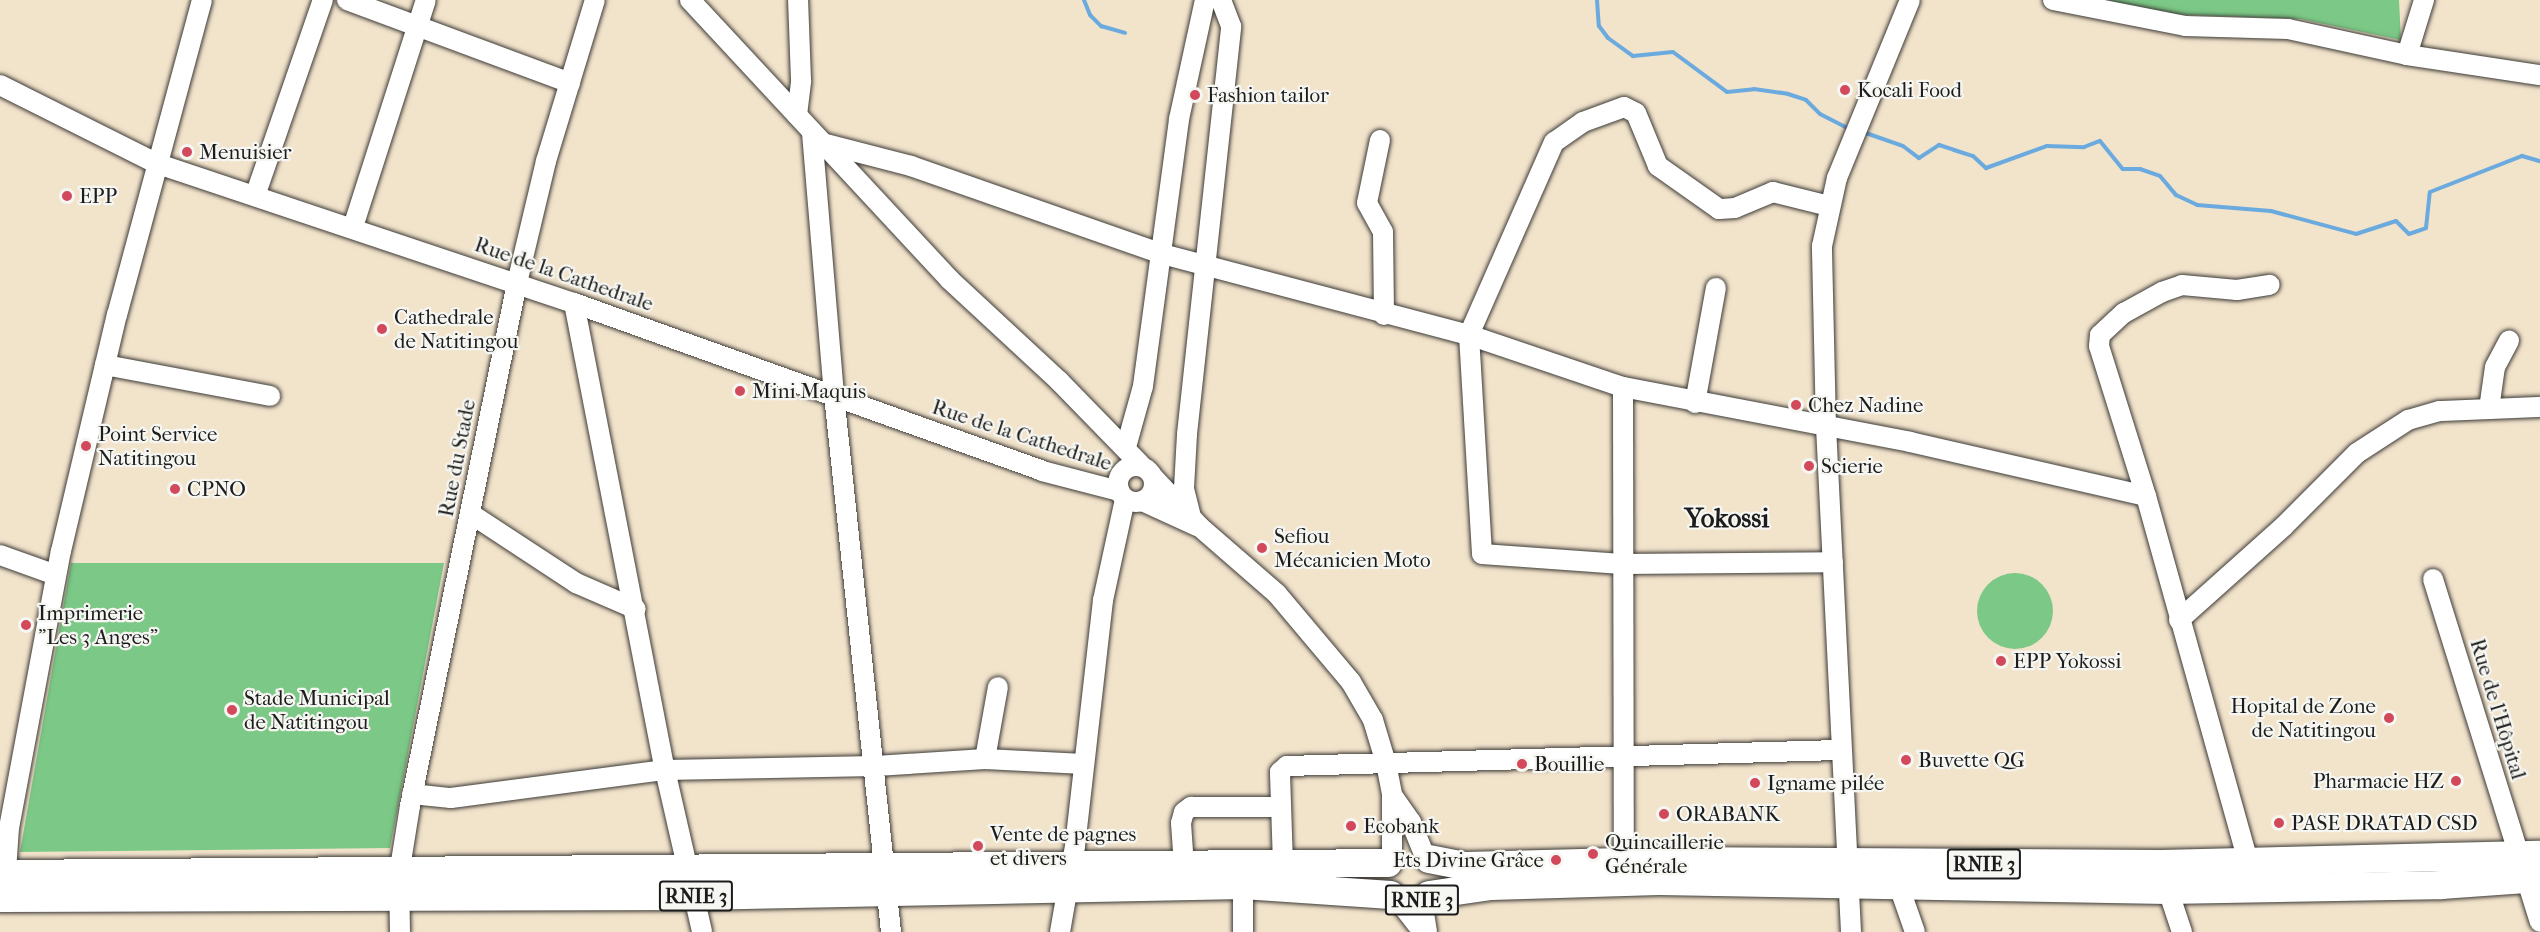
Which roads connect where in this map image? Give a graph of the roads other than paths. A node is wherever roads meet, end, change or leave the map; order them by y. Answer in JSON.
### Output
{"nodes":[{"id":1,"x":202,"y":0,"type":"edge"},
{"id":2,"x":323,"y":0,"type":"edge"},
{"id":3,"x":347,"y":0,"type":"edge"},
{"id":4,"x":426,"y":0,"type":"edge"},
{"id":5,"x":595,"y":0,"type":"edge"},
{"id":6,"x":690,"y":0,"type":"edge"},
{"id":7,"x":798,"y":0,"type":"edge"},
{"id":8,"x":1205,"y":0,"type":"edge"},
{"id":9,"x":1221,"y":0,"type":"edge"},
{"id":10,"x":1910,"y":0,"type":"edge"},
{"id":11,"x":2053,"y":0,"type":"edge"},
{"id":12,"x":2410,"y":0,"type":"edge"},
{"id":13,"x":2424,"y":0,"type":"edge"},
{"id":14,"x":417,"y":25,"type":"junction"},
{"id":15,"x":2413,"y":25,"type":"junction"},
{"id":16,"x":2407,"y":55,"type":"junction"},
{"id":17,"x":2540,"y":75,"type":"edge"},
{"id":18,"x":570,"y":82,"type":"junction"},
{"id":19,"x":0,"y":85,"type":"edge"},
{"id":20,"x":797,"y":115,"type":"junction"},
{"id":21,"x":817,"y":138,"type":"junction"},
{"id":22,"x":1380,"y":140,"type":"dead end"},
{"id":23,"x":158,"y":164,"type":"junction"},
{"id":24,"x":255,"y":196,"type":"junction"},
{"id":25,"x":1828,"y":206,"type":"junction"},
{"id":26,"x":353,"y":227,"type":"junction"},
{"id":27,"x":1162,"y":254,"type":"junction"},
{"id":28,"x":1202,"y":264,"type":"junction"},
{"id":29,"x":517,"y":283,"type":"junction"},
{"id":30,"x":2270,"y":285,"type":"dead end"},
{"id":31,"x":1716,"y":288,"type":"dead end"},
{"id":32,"x":574,"y":303,"type":"junction"},
{"id":33,"x":1384,"y":315,"type":"junction"},
{"id":34,"x":1469,"y":335,"type":"junction"},
{"id":35,"x":2509,"y":341,"type":"dead end"},
{"id":36,"x":105,"y":365,"type":"junction"},
{"id":37,"x":1623,"y":387,"type":"junction"},
{"id":38,"x":270,"y":396,"type":"dead end"},
{"id":39,"x":834,"y":396,"type":"junction"},
{"id":40,"x":1695,"y":403,"type":"junction"},
{"id":41,"x":2540,"y":407,"type":"edge"},
{"id":42,"x":2489,"y":409,"type":"junction"},
{"id":43,"x":1826,"y":428,"type":"junction"},
{"id":44,"x":1126,"y":447,"type":"junction"},
{"id":45,"x":1147,"y":472,"type":"junction"},
{"id":46,"x":2146,"y":496,"type":"junction"},
{"id":47,"x":1129,"y":497,"type":"junction"},
{"id":48,"x":471,"y":513,"type":"junction"},
{"id":49,"x":1195,"y":522,"type":"junction"},
{"id":50,"x":0,"y":555,"type":"edge"},
{"id":51,"x":1833,"y":562,"type":"junction"},
{"id":52,"x":1622,"y":564,"type":"junction"},
{"id":53,"x":56,"y":576,"type":"junction"},
{"id":54,"x":2433,"y":579,"type":"dead end"},
{"id":55,"x":636,"y":609,"type":"junction"},
{"id":56,"x":2179,"y":620,"type":"junction"},
{"id":57,"x":998,"y":687,"type":"dead end"},
{"id":58,"x":1840,"y":750,"type":"junction"},
{"id":59,"x":1625,"y":758,"type":"junction"},
{"id":60,"x":985,"y":759,"type":"junction"},
{"id":61,"x":1386,"y":763,"type":"junction"},
{"id":62,"x":1084,"y":764,"type":"junction"},
{"id":63,"x":876,"y":766,"type":"junction"},
{"id":64,"x":665,"y":770,"type":"junction"},
{"id":65,"x":412,"y":794,"type":"junction"},
{"id":66,"x":1392,"y":795,"type":"junction"},
{"id":67,"x":1280,"y":807,"type":"junction"},
{"id":68,"x":1426,"y":857,"type":"junction"},
{"id":69,"x":1390,"y":861,"type":"junction"},
{"id":70,"x":1283,"y":864,"type":"junction"},
{"id":71,"x":1184,"y":866,"type":"junction"},
{"id":72,"x":2531,"y":867,"type":"edge"},
{"id":73,"x":1624,"y":873,"type":"junction"},
{"id":74,"x":2252,"y":873,"type":"junction"},
{"id":75,"x":1849,"y":874,"type":"junction"},
{"id":76,"x":1895,"y":875,"type":"junction"},
{"id":77,"x":2164,"y":877,"type":"junction"},
{"id":78,"x":1067,"y":878,"type":"junction"},
{"id":79,"x":886,"y":880,"type":"junction"},
{"id":80,"x":691,"y":883,"type":"junction"},
{"id":81,"x":1244,"y":885,"type":"junction"},
{"id":82,"x":2,"y":886,"type":"edge"},
{"id":83,"x":398,"y":886,"type":"junction"},
{"id":84,"x":1428,"y":895,"type":"junction"},
{"id":85,"x":1394,"y":898,"type":"junction"},
{"id":86,"x":2540,"y":921,"type":"edge"},
{"id":87,"x":400,"y":932,"type":"edge"},
{"id":88,"x":702,"y":932,"type":"edge"},
{"id":89,"x":891,"y":932,"type":"edge"},
{"id":90,"x":1060,"y":932,"type":"edge"},
{"id":91,"x":1243,"y":932,"type":"edge"},
{"id":92,"x":1422,"y":932,"type":"edge"},
{"id":93,"x":1427,"y":932,"type":"edge"},
{"id":94,"x":1851,"y":932,"type":"edge"},
{"id":95,"x":1915,"y":932,"type":"edge"},
{"id":96,"x":2182,"y":932,"type":"edge"}],
"edges":[{"from":1,"to":23,"type":"street"},
{"from":2,"to":24,"type":"street"},
{"from":3,"to":14,"type":"street"},
{"from":4,"to":14,"type":"street"},
{"from":5,"to":18,"type":"street","name":"Rue du Stade"},
{"from":6,"to":20,"type":"street"},
{"from":7,"to":20,"type":"street"},
{"from":8,"to":27,"type":"street"},
{"from":9,"to":28,"type":"street"},
{"from":10,"to":25,"type":"street"},
{"from":11,"to":16,"type":"street"},
{"from":12,"to":15,"type":"street"},
{"from":13,"to":15,"type":"street"},
{"from":14,"to":18,"type":"street"},
{"from":14,"to":26,"type":"street"},
{"from":15,"to":16,"type":"street"},
{"from":16,"to":17,"type":"street"},
{"from":18,"to":29,"type":"street","name":"Rue du Stade"},
{"from":19,"to":23,"type":"street","name":"Rue de la Cathedrale"},
{"from":20,"to":21,"type":"street"},
{"from":21,"to":27,"type":"street"},
{"from":21,"to":39,"type":"street"},
{"from":21,"to":44,"type":"street"},
{"from":22,"to":33,"type":"street"},
{"from":23,"to":24,"type":"street","name":"Rue de la Cathedrale"},
{"from":23,"to":36,"type":"street"},
{"from":24,"to":26,"type":"street","name":"Rue de la Cathedrale"},
{"from":25,"to":34,"type":"street"},
{"from":25,"to":43,"type":"street"},
{"from":26,"to":29,"type":"street","name":"Rue de la Cathedrale"},
{"from":27,"to":28,"type":"street"},
{"from":27,"to":44,"type":"street"},
{"from":28,"to":33,"type":"street"},
{"from":28,"to":49,"type":"street"},
{"from":29,"to":32,"type":"street","name":"Rue de la Cathedrale"},
{"from":29,"to":48,"type":"street","name":"Rue du Stade"},
{"from":30,"to":46,"type":"street"},
{"from":31,"to":40,"type":"street"},
{"from":32,"to":39,"type":"street","name":"Rue de la Cathedrale"},
{"from":32,"to":55,"type":"street"},
{"from":33,"to":34,"type":"street"},
{"from":34,"to":37,"type":"street"},
{"from":34,"to":52,"type":"street"},
{"from":35,"to":42,"type":"street"},
{"from":36,"to":38,"type":"street"},
{"from":36,"to":53,"type":"street"},
{"from":37,"to":40,"type":"street"},
{"from":37,"to":52,"type":"street"},
{"from":39,"to":47,"type":"street","name":"Rue de la Cathedrale"},
{"from":39,"to":63,"type":"street"},
{"from":40,"to":43,"type":"street"},
{"from":41,"to":42,"type":"street"},
{"from":42,"to":56,"type":"street"},
{"from":43,"to":46,"type":"street"},
{"from":43,"to":51,"type":"street"},
{"from":44,"to":45,"type":"street"},
{"from":45,"to":47,"type":"street"},
{"from":45,"to":47,"type":"street"},
{"from":45,"to":49,"type":"street"},
{"from":46,"to":56,"type":"street"},
{"from":47,"to":49,"type":"street","name":"Rue de la Cathedrale"},
{"from":47,"to":62,"type":"street"},
{"from":48,"to":55,"type":"street"},
{"from":48,"to":65,"type":"street","name":"Rue du Stade"},
{"from":49,"to":61,"type":"street"},
{"from":50,"to":53,"type":"street"},
{"from":51,"to":52,"type":"street"},
{"from":51,"to":58,"type":"street"},
{"from":52,"to":59,"type":"street"},
{"from":53,"to":82,"type":"street"},
{"from":54,"to":72,"type":"street","name":"Rue de l'Hôpital"},
{"from":55,"to":64,"type":"street"},
{"from":56,"to":74,"type":"street"},
{"from":57,"to":60,"type":"street"},
{"from":58,"to":59,"type":"street"},
{"from":58,"to":75,"type":"street"},
{"from":59,"to":61,"type":"street"},
{"from":59,"to":73,"type":"street"},
{"from":60,"to":62,"type":"street"},
{"from":60,"to":63,"type":"street"},
{"from":61,"to":66,"type":"street"},
{"from":61,"to":67,"type":"street"},
{"from":62,"to":78,"type":"street"},
{"from":63,"to":64,"type":"street"},
{"from":63,"to":79,"type":"street"},
{"from":64,"to":65,"type":"street"},
{"from":64,"to":80,"type":"street"},
{"from":65,"to":83,"type":"street","name":"Rue du Stade"},
{"from":66,"to":68,"type":"street"},
{"from":66,"to":69,"type":"street"},
{"from":67,"to":70,"type":"street"},
{"from":67,"to":71,"type":"street"},
{"from":68,"to":69,"type":"highway","number":"RNIE 3"},
{"from":68,"to":73,"type":"highway","number":"RNIE 3"},
{"from":68,"to":84,"type":"highway","number":"RNIE 3"},
{"from":69,"to":70,"type":"highway","number":"RNIE 3"},
{"from":69,"to":85,"type":"highway","number":"RNIE 3"},
{"from":70,"to":71,"type":"highway","number":"RNIE 3"},
{"from":71,"to":78,"type":"highway","number":"RNIE 3"},
{"from":72,"to":74,"type":"highway","number":"RNIE 3"},
{"from":72,"to":86,"type":"street","name":"Rue de l'Hôpital"},
{"from":73,"to":75,"type":"highway","number":"RNIE 3"},
{"from":73,"to":84,"type":"highway","number":"RNIE 3"},
{"from":74,"to":77,"type":"highway","number":"RNIE 3"},
{"from":75,"to":76,"type":"highway","number":"RNIE 3"},
{"from":75,"to":94,"type":"street"},
{"from":76,"to":77,"type":"highway","number":"RNIE 3"},
{"from":76,"to":95,"type":"street"},
{"from":77,"to":96,"type":"street"},
{"from":78,"to":79,"type":"highway","number":"RNIE 3"},
{"from":78,"to":81,"type":"highway","number":"RNIE 3"},
{"from":78,"to":90,"type":"street"},
{"from":79,"to":80,"type":"highway","number":"RNIE 3"},
{"from":79,"to":89,"type":"street"},
{"from":80,"to":83,"type":"highway","number":"RNIE 3"},
{"from":80,"to":88,"type":"street"},
{"from":81,"to":85,"type":"highway","number":"RNIE 3"},
{"from":81,"to":91,"type":"street"},
{"from":82,"to":83,"type":"highway","number":"RNIE 3"},
{"from":83,"to":87,"type":"street","name":"Rue du Stade"},
{"from":84,"to":85,"type":"highway","number":"RNIE 3"},
{"from":84,"to":93,"type":"street"},
{"from":85,"to":92,"type":"street"}]}
